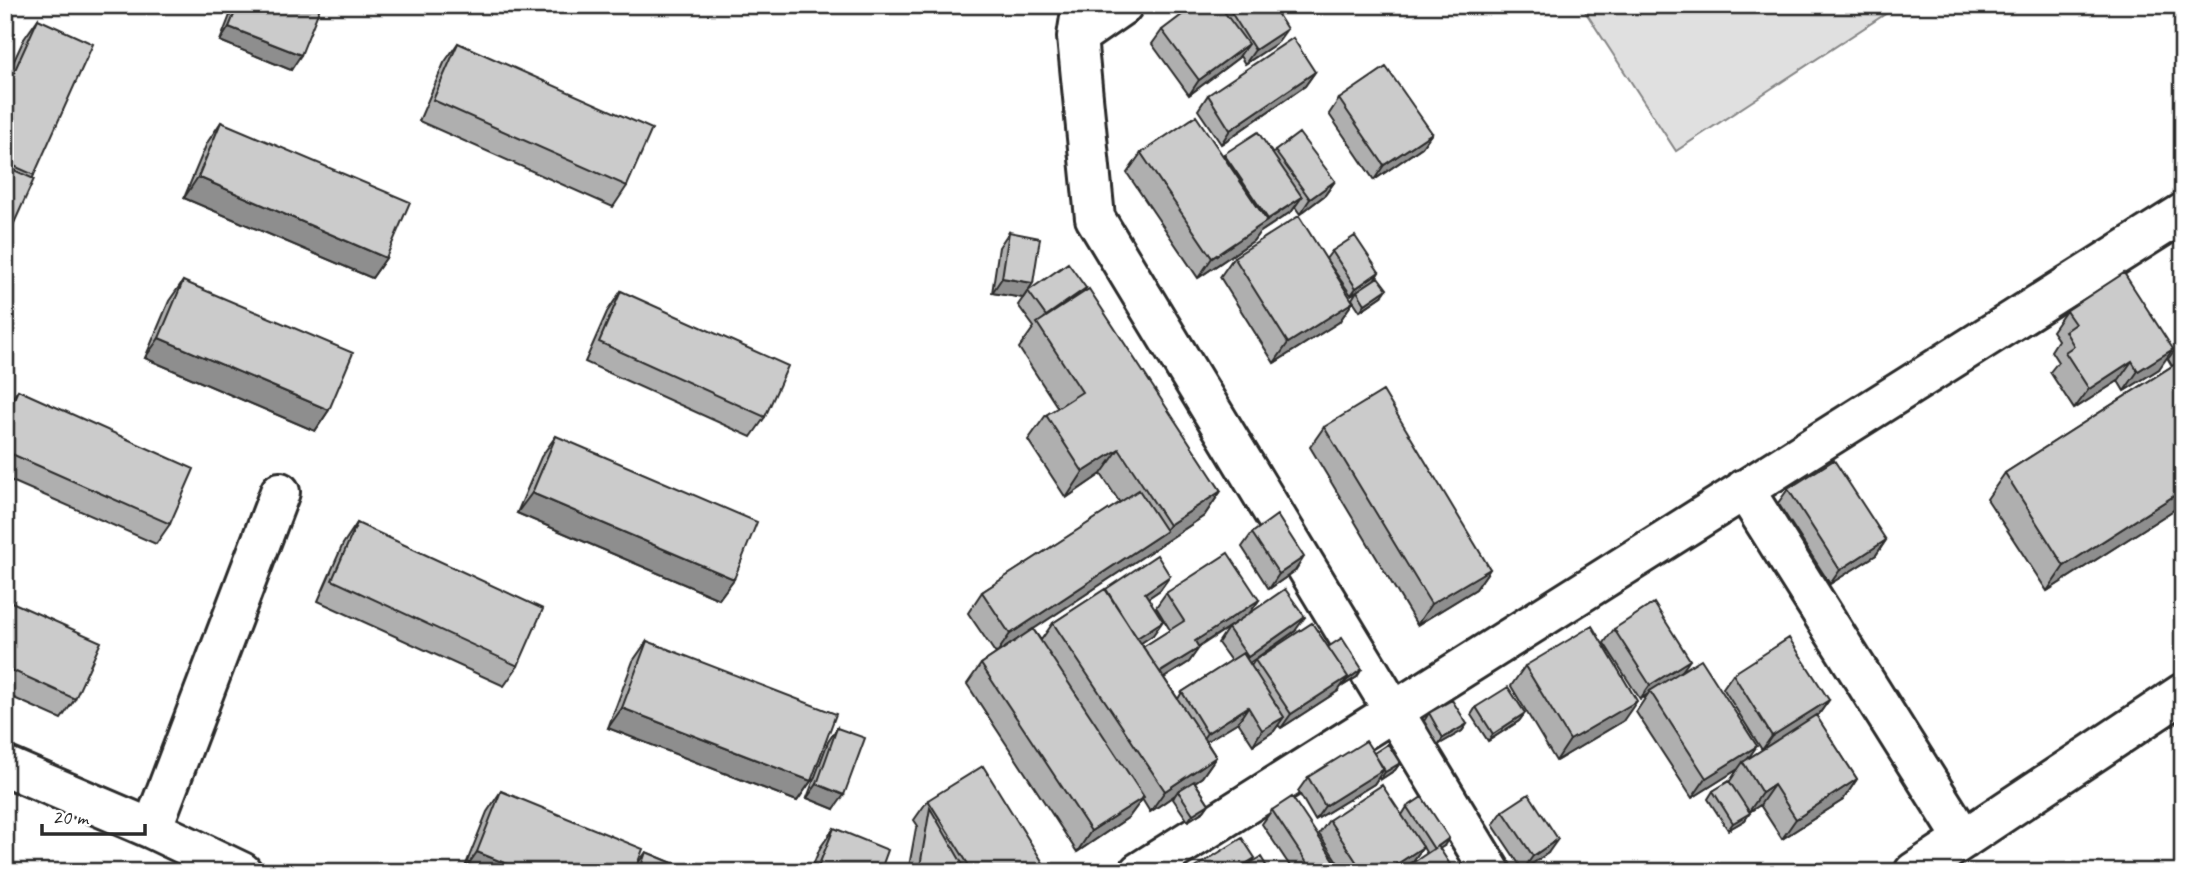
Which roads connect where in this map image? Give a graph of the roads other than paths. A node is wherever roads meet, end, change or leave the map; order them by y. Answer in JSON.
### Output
{"nodes":[{"id":1,"x":1124,"y":5,"type":"edge"},
{"id":2,"x":1079,"y":21,"type":"edge"},
{"id":3,"x":2183,"y":213,"type":"edge"},
{"id":4,"x":1744,"y":489,"type":"junction"},
{"id":5,"x":280,"y":492,"type":"dead end"},
{"id":6,"x":2183,"y":693,"type":"edge"},
{"id":7,"x":1394,"y":711,"type":"junction"},
{"id":8,"x":5,"y":766,"type":"edge"},
{"id":9,"x":152,"y":829,"type":"junction"},
{"id":10,"x":1964,"y":839,"type":"junction"},
{"id":11,"x":242,"y":872,"type":"edge"},
{"id":12,"x":1139,"y":872,"type":"edge"},
{"id":13,"x":1491,"y":872,"type":"edge"},
{"id":14,"x":1914,"y":872,"type":"edge"}],
"edges":[{"from":1,"to":2,"type":"street"},
{"from":2,"to":7,"type":"street"},
{"from":3,"to":4,"type":"street"},
{"from":4,"to":7,"type":"street"},
{"from":4,"to":10,"type":"street"},
{"from":5,"to":9,"type":"street"},
{"from":6,"to":10,"type":"street"},
{"from":7,"to":12,"type":"street"},
{"from":7,"to":13,"type":"street"},
{"from":8,"to":9,"type":"street"},
{"from":9,"to":11,"type":"street"},
{"from":10,"to":14,"type":"street"}]}
